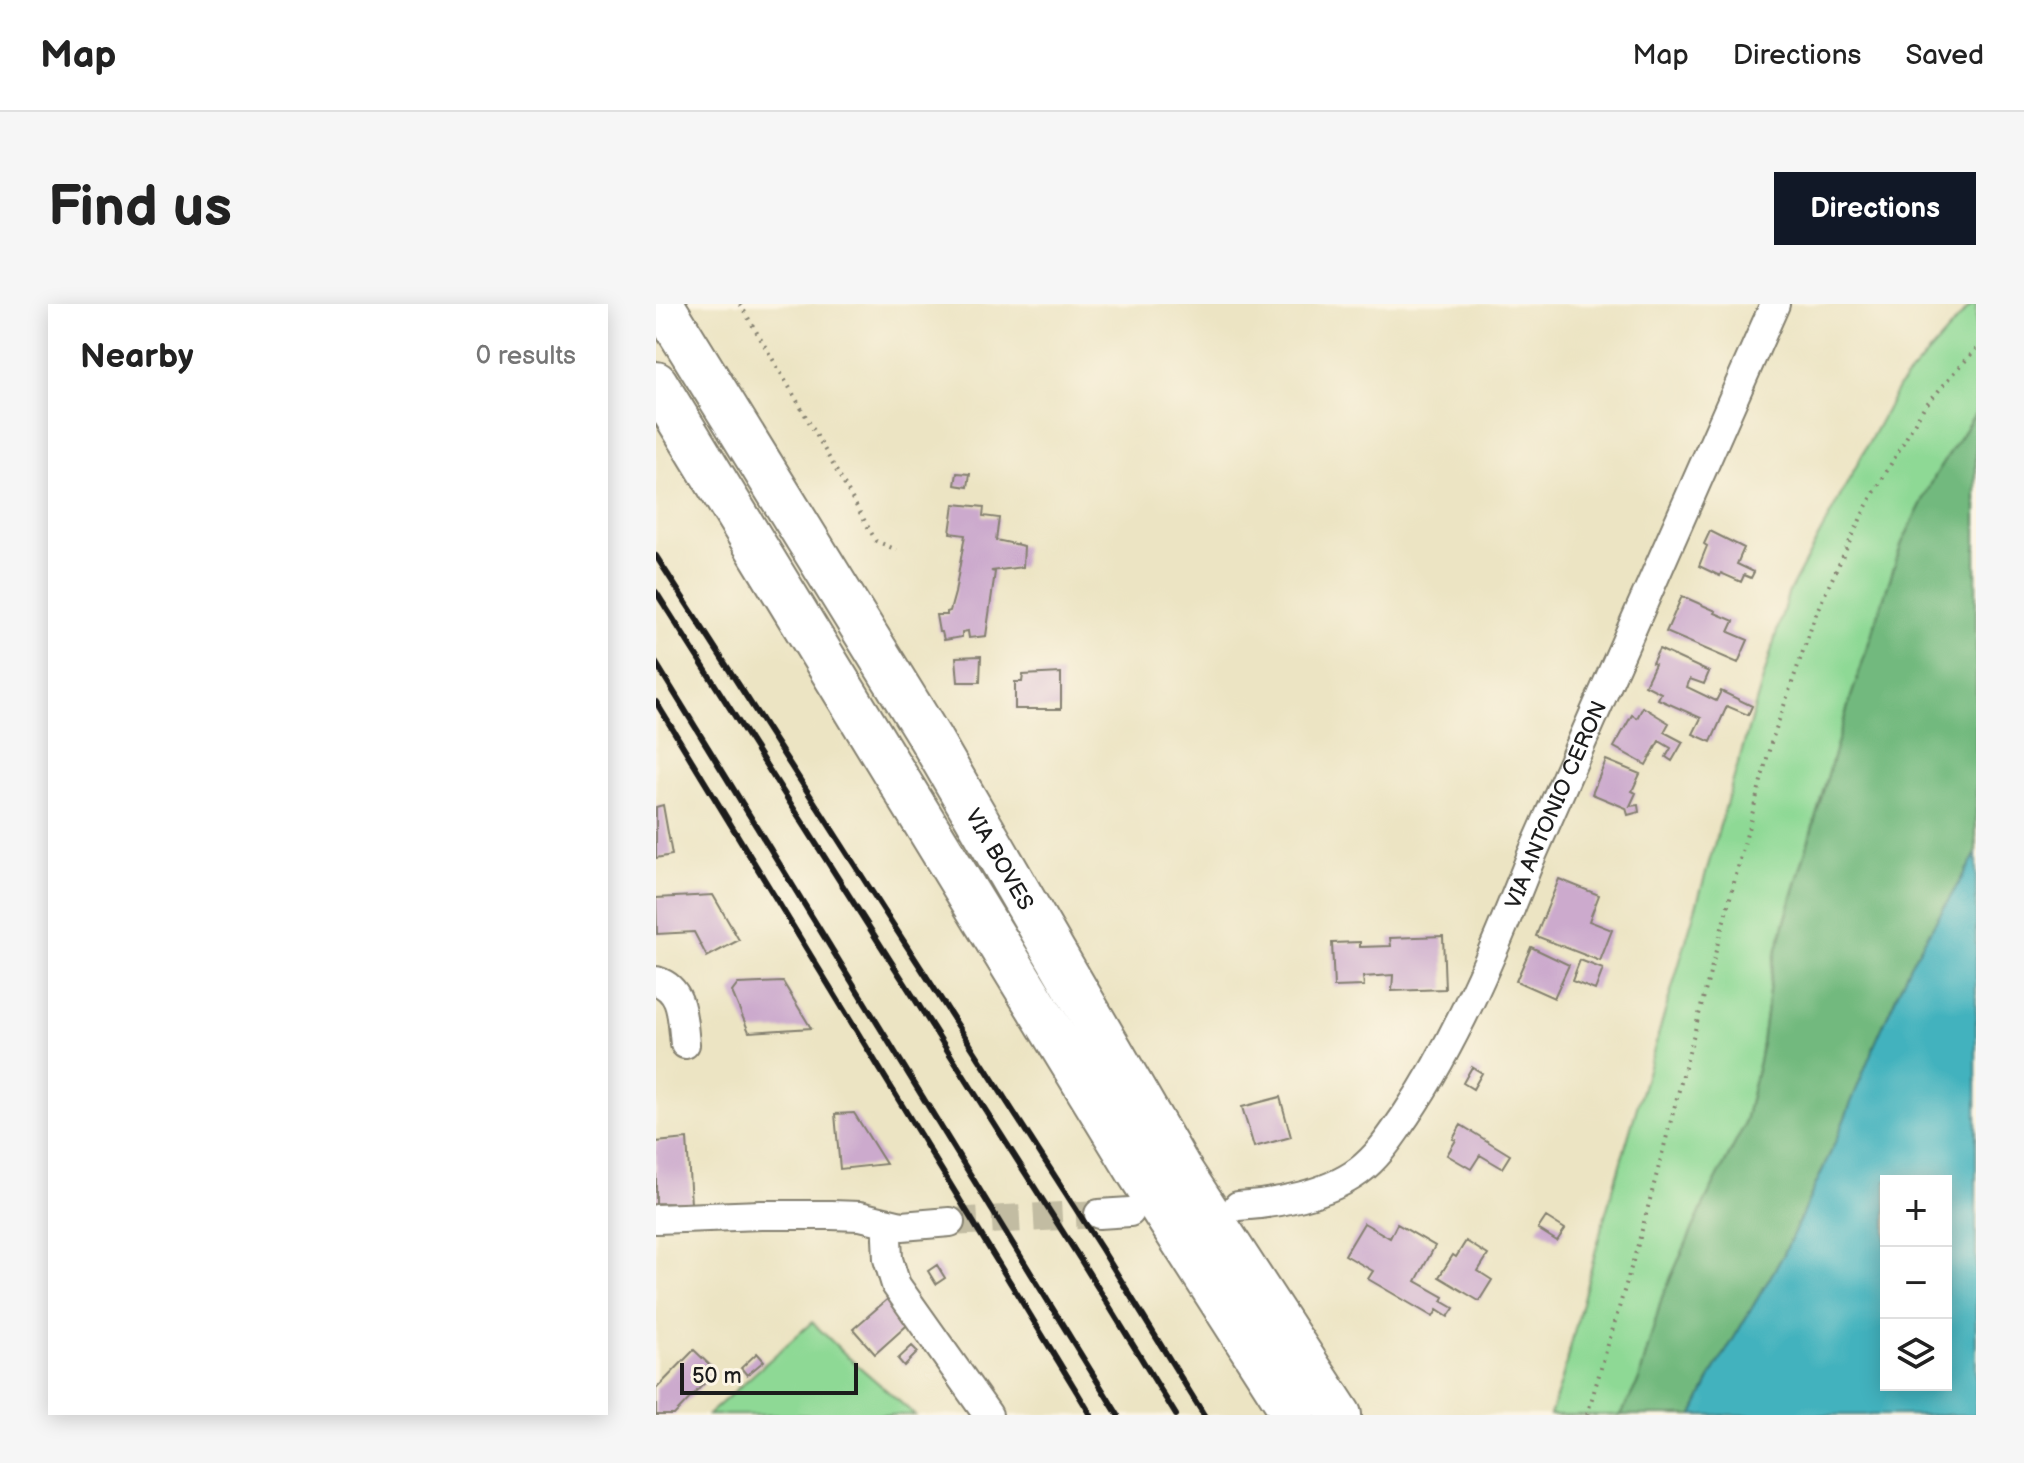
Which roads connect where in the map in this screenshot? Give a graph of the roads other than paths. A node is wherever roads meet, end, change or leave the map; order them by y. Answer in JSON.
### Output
{"nodes":[{"id":1,"x":662,"y":304,"type":"edge"},
{"id":2,"x":1775,"y":304,"type":"edge"},
{"id":3,"x":656,"y":383,"type":"edge"},
{"id":4,"x":656,"y":981,"type":"edge"},
{"id":5,"x":685,"y":1044,"type":"dead end"},
{"id":6,"x":1238,"y":1206,"type":"dead end"},
{"id":7,"x":1130,"y":1212,"type":"dead end"},
{"id":8,"x":1099,"y":1214,"type":"tunnel mouth"},
{"id":9,"x":656,"y":1219,"type":"edge"},
{"id":10,"x":950,"y":1222,"type":"tunnel mouth"},
{"id":11,"x":890,"y":1224,"type":"junction"},
{"id":12,"x":988,"y":1415,"type":"edge"},
{"id":13,"x":1294,"y":1415,"type":"edge"},
{"id":14,"x":1340,"y":1415,"type":"edge"}],
"edges":[{"from":1,"to":14,"type":"highway","name":"VIA BOVES"},
{"from":2,"to":6,"type":"street","name":"VIA ANTONIO CERON"},
{"from":3,"to":13,"type":"highway","name":"VIA BOVES"},
{"from":4,"to":5,"type":"street"},
{"from":7,"to":8,"type":"street"},
{"from":9,"to":11,"type":"street"},
{"from":10,"to":11,"type":"street"},
{"from":11,"to":12,"type":"street"}]}
